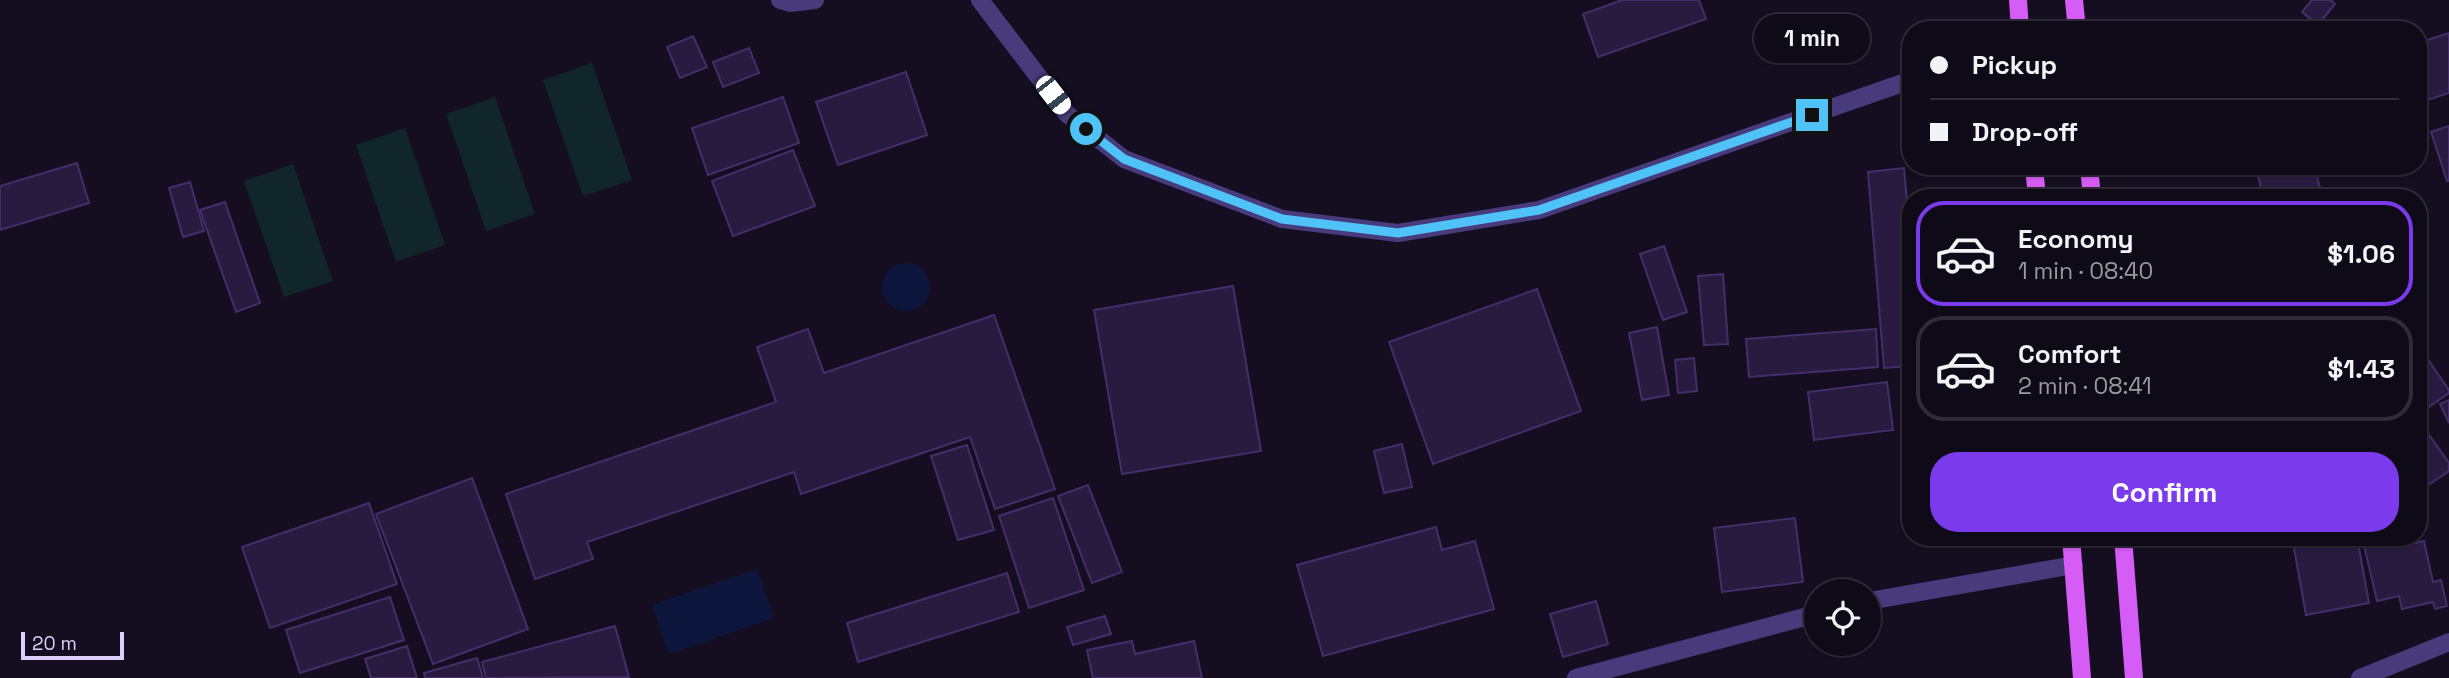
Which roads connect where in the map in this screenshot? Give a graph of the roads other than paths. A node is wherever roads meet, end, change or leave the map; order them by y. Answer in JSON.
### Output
{"nodes":[{"id":1,"x":780,"y":0,"type":"edge"},
{"id":2,"x":815,"y":0,"type":"edge"},
{"id":3,"x":980,"y":0,"type":"edge"},
{"id":4,"x":2018,"y":0,"type":"edge"},
{"id":5,"x":2074,"y":0,"type":"edge"},
{"id":6,"x":2019,"y":21,"type":"edge"},
{"id":7,"x":2072,"y":21,"type":"edge"},
{"id":8,"x":1902,"y":83,"type":"edge"},
{"id":9,"x":2072,"y":546,"type":"edge"},
{"id":10,"x":2124,"y":546,"type":"edge"},
{"id":11,"x":2074,"y":565,"type":"junction"},
{"id":12,"x":1881,"y":599,"type":"edge"},
{"id":13,"x":1804,"y":617,"type":"edge"},
{"id":14,"x":2449,"y":642,"type":"edge"},
{"id":15,"x":1576,"y":678,"type":"edge"},
{"id":16,"x":2082,"y":678,"type":"edge"},
{"id":17,"x":2134,"y":678,"type":"edge"},
{"id":18,"x":2360,"y":678,"type":"edge"}],
"edges":[{"from":1,"to":2,"type":"street"},
{"from":3,"to":8,"type":"street"},
{"from":4,"to":6,"type":"main road"},
{"from":5,"to":7,"type":"main road"},
{"from":9,"to":11,"type":"main road"},
{"from":10,"to":17,"type":"main road"},
{"from":11,"to":12,"type":"street"},
{"from":11,"to":16,"type":"main road"},
{"from":13,"to":15,"type":"street"},
{"from":14,"to":18,"type":"street"}]}
